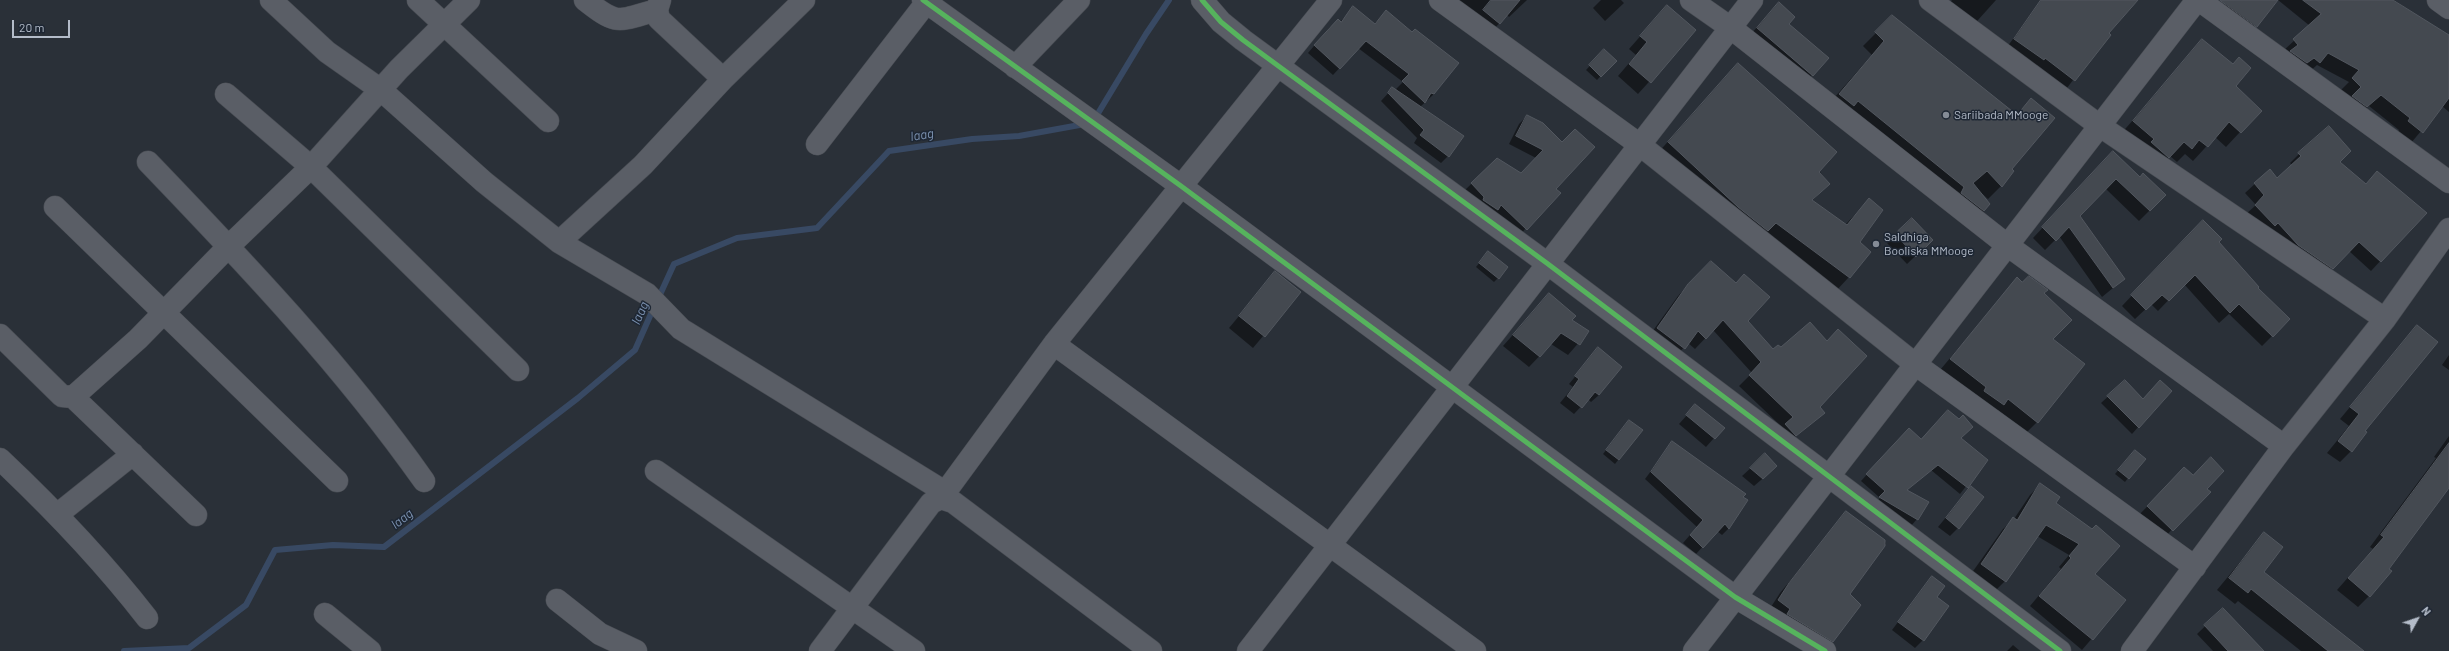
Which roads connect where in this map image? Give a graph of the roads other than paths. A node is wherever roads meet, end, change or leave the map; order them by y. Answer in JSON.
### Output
{"nodes":[{"id":1,"x":271,"y":0,"type":"edge"},
{"id":2,"x":418,"y":0,"type":"edge"},
{"id":3,"x":469,"y":0,"type":"edge"},
{"id":4,"x":585,"y":0,"type":"edge"},
{"id":5,"x":804,"y":0,"type":"edge"},
{"id":6,"x":1079,"y":0,"type":"edge"},
{"id":7,"x":1202,"y":0,"type":"edge"},
{"id":8,"x":1331,"y":0,"type":"edge"},
{"id":9,"x":1440,"y":0,"type":"edge"},
{"id":10,"x":1691,"y":0,"type":"edge"},
{"id":11,"x":1752,"y":0,"type":"edge"},
{"id":12,"x":1930,"y":0,"type":"edge"},
{"id":13,"x":2198,"y":0,"type":"edge"},
{"id":14,"x":2438,"y":0,"type":"edge"},
{"id":15,"x":933,"y":3,"type":"edge"},
{"id":16,"x":658,"y":5,"type":"edge"},
{"id":17,"x":2449,"y":8,"type":"edge"},
{"id":18,"x":444,"y":24,"type":"junction"},
{"id":19,"x":1731,"y":28,"type":"junction"},
{"id":20,"x":1278,"y":65,"type":"junction"},
{"id":21,"x":1015,"y":67,"type":"junction"},
{"id":22,"x":723,"y":79,"type":"junction"},
{"id":23,"x":381,"y":90,"type":"junction"},
{"id":24,"x":226,"y":94,"type":"dead end"},
{"id":25,"x":548,"y":121,"type":"dead end"},
{"id":26,"x":2100,"y":126,"type":"junction"},
{"id":27,"x":817,"y":144,"type":"dead end"},
{"id":28,"x":1640,"y":145,"type":"junction"},
{"id":29,"x":148,"y":162,"type":"dead end"},
{"id":30,"x":311,"y":167,"type":"junction"},
{"id":31,"x":2449,"y":182,"type":"edge"},
{"id":32,"x":1181,"y":186,"type":"junction"},
{"id":33,"x":55,"y":207,"type":"dead end"},
{"id":34,"x":2449,"y":229,"type":"edge"},
{"id":35,"x":559,"y":242,"type":"junction"},
{"id":36,"x":2007,"y":245,"type":"junction"},
{"id":37,"x":229,"y":246,"type":"junction"},
{"id":38,"x":1548,"y":264,"type":"junction"},
{"id":39,"x":164,"y":313,"type":"junction"},
{"id":40,"x":2385,"y":319,"type":"junction"},
{"id":41,"x":0,"y":335,"type":"edge"},
{"id":42,"x":1054,"y":344,"type":"junction"},
{"id":43,"x":1916,"y":364,"type":"junction"},
{"id":44,"x":518,"y":370,"type":"dead end"},
{"id":45,"x":1453,"y":386,"type":"junction"},
{"id":46,"x":73,"y":396,"type":"junction"},
{"id":47,"x":2284,"y":446,"type":"junction"},
{"id":48,"x":133,"y":454,"type":"junction"},
{"id":49,"x":0,"y":459,"type":"edge"},
{"id":50,"x":656,"y":472,"type":"dead end"},
{"id":51,"x":1829,"y":476,"type":"junction"},
{"id":52,"x":337,"y":481,"type":"dead end"},
{"id":53,"x":424,"y":481,"type":"dead end"},
{"id":54,"x":943,"y":495,"type":"junction"},
{"id":55,"x":58,"y":514,"type":"junction"},
{"id":56,"x":196,"y":515,"type":"dead end"},
{"id":57,"x":1330,"y":545,"type":"junction"},
{"id":58,"x":2195,"y":567,"type":"junction"},
{"id":59,"x":1735,"y":597,"type":"junction"},
{"id":60,"x":557,"y":600,"type":"dead end"},
{"id":61,"x":854,"y":608,"type":"junction"},
{"id":62,"x":325,"y":614,"type":"dead end"},
{"id":63,"x":147,"y":618,"type":"dead end"},
{"id":64,"x":370,"y":651,"type":"edge"},
{"id":65,"x":636,"y":651,"type":"edge"},
{"id":66,"x":820,"y":651,"type":"edge"},
{"id":67,"x":914,"y":651,"type":"edge"},
{"id":68,"x":1151,"y":651,"type":"edge"},
{"id":69,"x":1248,"y":651,"type":"edge"},
{"id":70,"x":1474,"y":651,"type":"edge"},
{"id":71,"x":1694,"y":651,"type":"edge"},
{"id":72,"x":1825,"y":651,"type":"edge"},
{"id":73,"x":2060,"y":651,"type":"edge"},
{"id":74,"x":2132,"y":651,"type":"edge"}],
"edges":[{"from":1,"to":23,"type":"street"},
{"from":2,"to":18,"type":"street"},
{"from":3,"to":18,"type":"street"},
{"from":4,"to":16,"type":"street"},
{"from":5,"to":22,"type":"street"},
{"from":6,"to":21,"type":"street"},
{"from":7,"to":20,"type":"street"},
{"from":8,"to":20,"type":"street"},
{"from":9,"to":28,"type":"street"},
{"from":10,"to":19,"type":"street"},
{"from":11,"to":19,"type":"street"},
{"from":12,"to":26,"type":"street"},
{"from":13,"to":26,"type":"street"},
{"from":13,"to":31,"type":"street"},
{"from":14,"to":17,"type":"street"},
{"from":15,"to":21,"type":"street"},
{"from":15,"to":27,"type":"street"},
{"from":16,"to":22,"type":"street"},
{"from":18,"to":23,"type":"street"},
{"from":18,"to":25,"type":"street"},
{"from":19,"to":28,"type":"street"},
{"from":19,"to":36,"type":"street"},
{"from":20,"to":32,"type":"street"},
{"from":20,"to":38,"type":"street"},
{"from":21,"to":32,"type":"street"},
{"from":22,"to":35,"type":"street"},
{"from":23,"to":30,"type":"street"},
{"from":23,"to":35,"type":"street"},
{"from":24,"to":30,"type":"street"},
{"from":26,"to":36,"type":"street"},
{"from":26,"to":40,"type":"street"},
{"from":28,"to":38,"type":"street"},
{"from":28,"to":43,"type":"street"},
{"from":29,"to":37,"type":"street"},
{"from":30,"to":37,"type":"street"},
{"from":30,"to":44,"type":"street"},
{"from":32,"to":42,"type":"street"},
{"from":32,"to":45,"type":"street"},
{"from":33,"to":39,"type":"street"},
{"from":34,"to":40,"type":"street"},
{"from":35,"to":54,"type":"street"},
{"from":36,"to":43,"type":"street"},
{"from":36,"to":47,"type":"street"},
{"from":37,"to":39,"type":"street"},
{"from":37,"to":53,"type":"street"},
{"from":38,"to":45,"type":"street"},
{"from":38,"to":51,"type":"street"},
{"from":39,"to":46,"type":"street"},
{"from":39,"to":52,"type":"street"},
{"from":40,"to":47,"type":"street"},
{"from":41,"to":46,"type":"street"},
{"from":42,"to":54,"type":"street"},
{"from":42,"to":57,"type":"street"},
{"from":43,"to":51,"type":"street"},
{"from":43,"to":58,"type":"street"},
{"from":45,"to":57,"type":"street"},
{"from":45,"to":59,"type":"street"},
{"from":46,"to":48,"type":"street"},
{"from":47,"to":58,"type":"street"},
{"from":48,"to":55,"type":"street"},
{"from":48,"to":56,"type":"street"},
{"from":49,"to":55,"type":"street"},
{"from":50,"to":61,"type":"street"},
{"from":51,"to":59,"type":"street"},
{"from":51,"to":73,"type":"street"},
{"from":54,"to":61,"type":"street"},
{"from":54,"to":68,"type":"street"},
{"from":55,"to":63,"type":"street"},
{"from":57,"to":69,"type":"street"},
{"from":57,"to":70,"type":"street"},
{"from":58,"to":74,"type":"street"},
{"from":59,"to":71,"type":"street"},
{"from":59,"to":72,"type":"street"},
{"from":60,"to":65,"type":"street"},
{"from":61,"to":66,"type":"street"},
{"from":61,"to":67,"type":"street"},
{"from":62,"to":64,"type":"street"}]}
